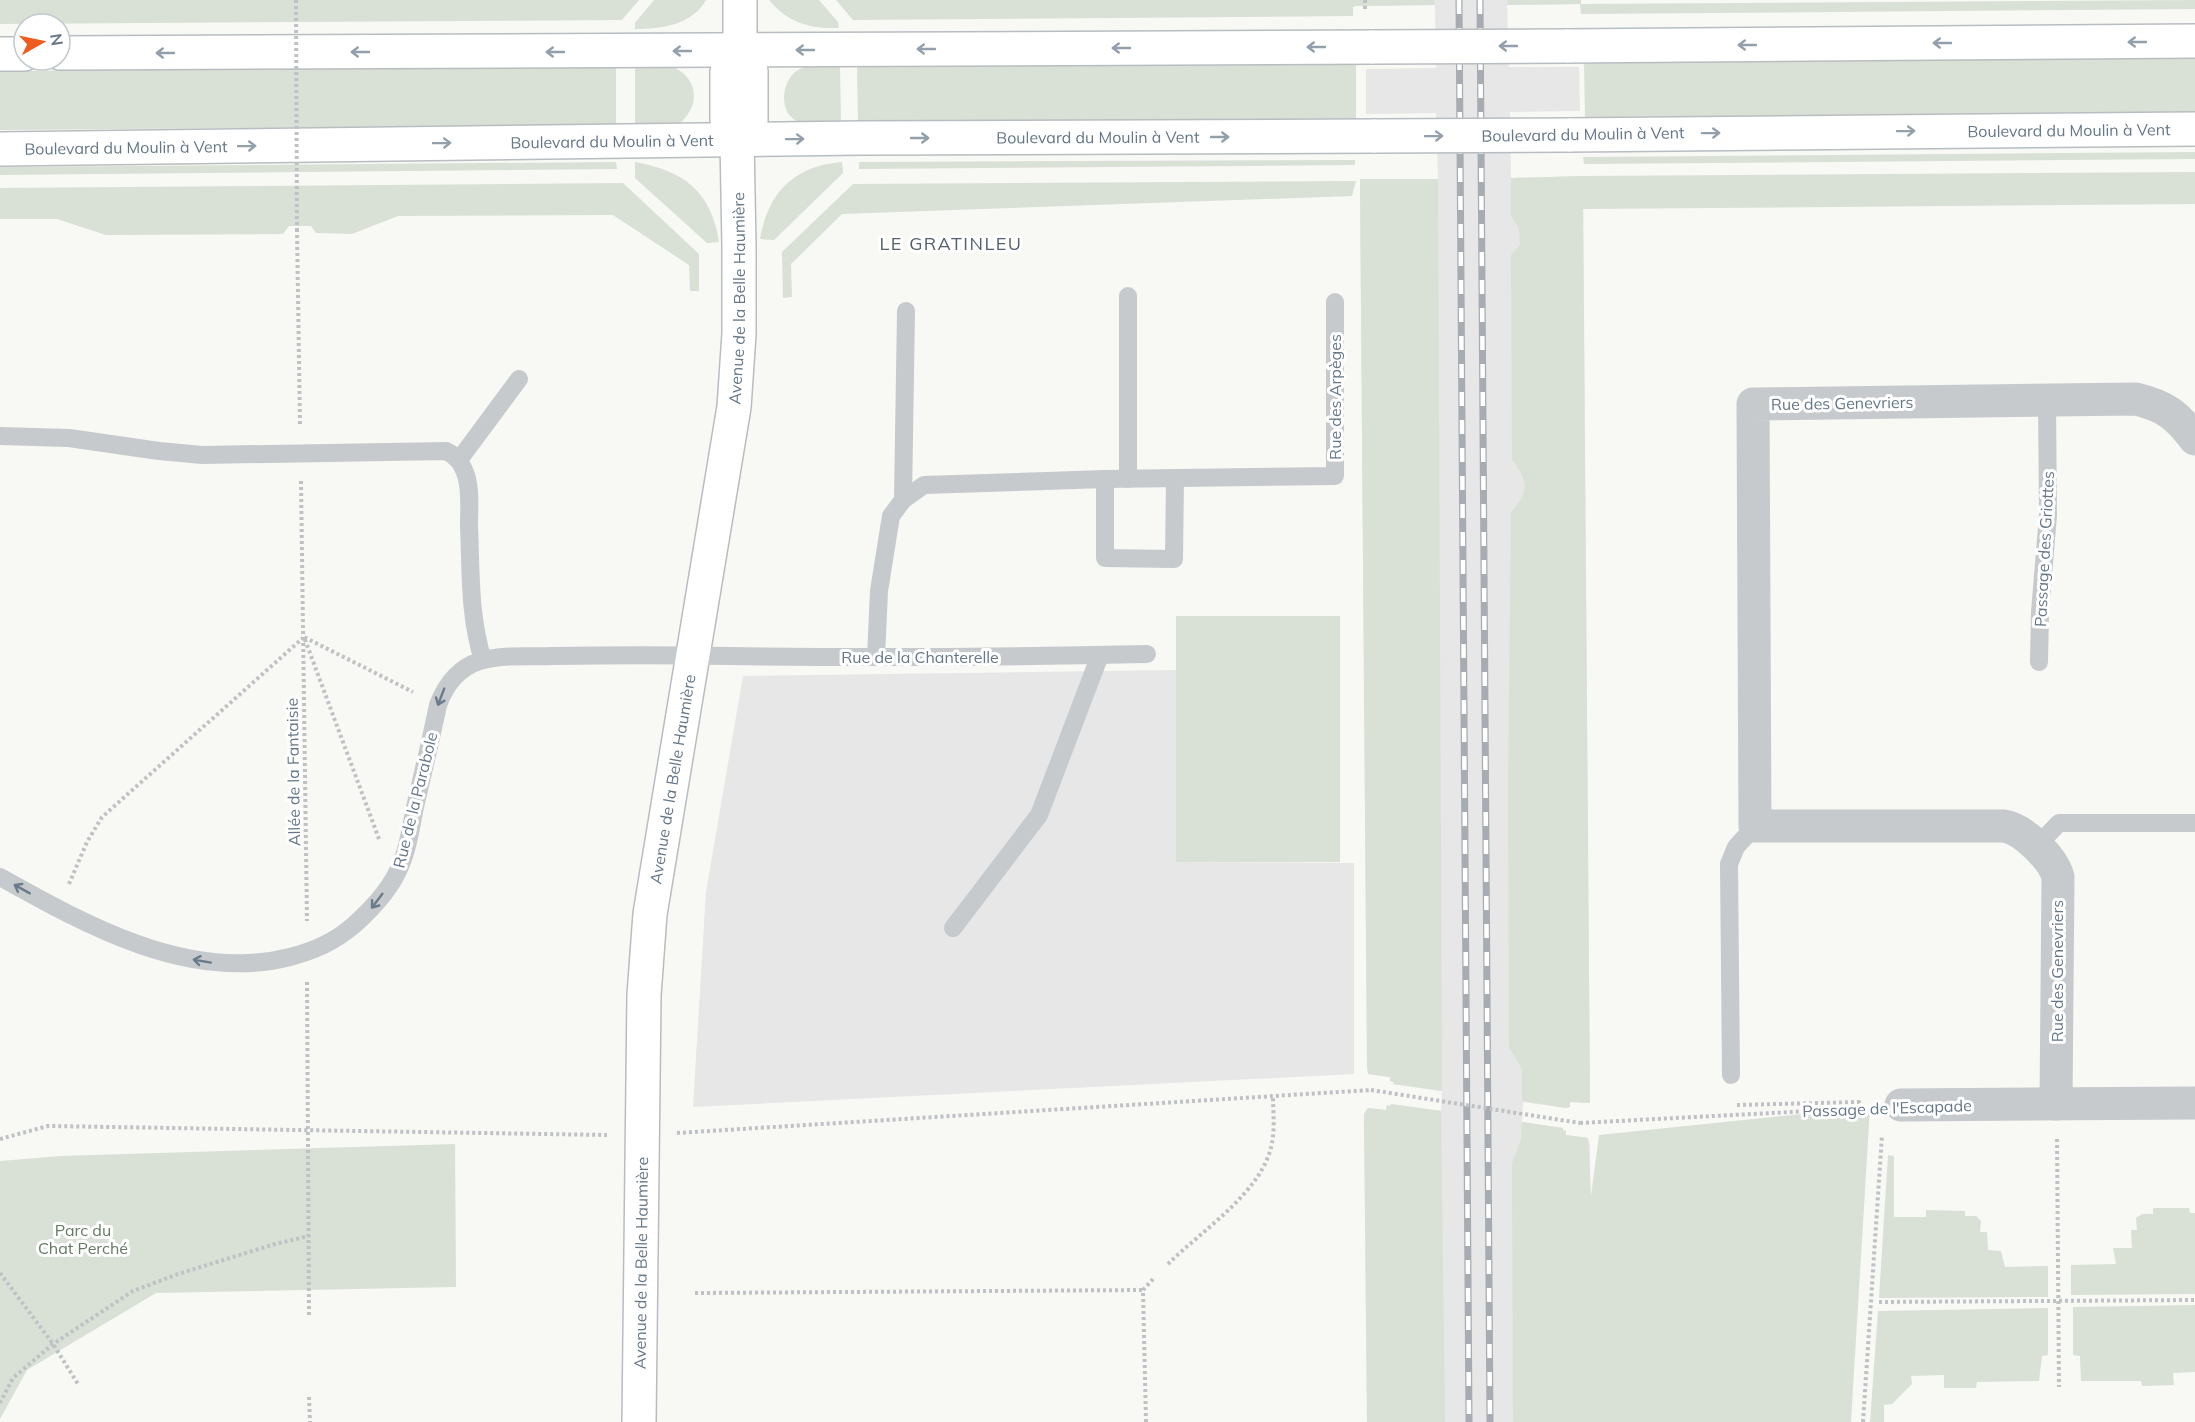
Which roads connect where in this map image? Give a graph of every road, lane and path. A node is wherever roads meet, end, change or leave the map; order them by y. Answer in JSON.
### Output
{"nodes":[{"id":1,"x":296,"y":0,"type":"edge"},
{"id":2,"x":740,"y":0,"type":"edge"},
{"id":3,"x":2195,"y":41,"type":"edge"},
{"id":4,"x":740,"y":51,"type":"junction"},
{"id":5,"x":72,"y":53,"type":"edge"},
{"id":6,"x":2195,"y":129,"type":"edge"},
{"id":7,"x":737,"y":140,"type":"junction"},
{"id":8,"x":0,"y":148,"type":"edge"},
{"id":9,"x":1128,"y":296,"type":"dead end"},
{"id":10,"x":1335,"y":302,"type":"dead end"},
{"id":11,"x":906,"y":311,"type":"dead end"},
{"id":12,"x":519,"y":380,"type":"dead end"},
{"id":13,"x":2047,"y":400,"type":"junction"},
{"id":14,"x":0,"y":436,"type":"edge"},
{"id":15,"x":2195,"y":439,"type":"edge"},
{"id":16,"x":301,"y":455,"type":"junction"},
{"id":17,"x":459,"y":460,"type":"junction"},
{"id":18,"x":1105,"y":479,"type":"junction"},
{"id":19,"x":1128,"y":479,"type":"junction"},
{"id":20,"x":1175,"y":479,"type":"junction"},
{"id":21,"x":903,"y":500,"type":"junction"},
{"id":22,"x":303,"y":637,"type":"junction"},
{"id":23,"x":1147,"y":654,"type":"dead end"},
{"id":24,"x":693,"y":655,"type":"junction"},
{"id":25,"x":1100,"y":655,"type":"junction"},
{"id":26,"x":876,"y":657,"type":"junction"},
{"id":27,"x":483,"y":660,"type":"junction"},
{"id":28,"x":2039,"y":662,"type":"dead end"},
{"id":29,"x":438,"y":705,"type":"junction"},
{"id":30,"x":2195,"y":823,"type":"edge"},
{"id":31,"x":1755,"y":826,"type":"junction"},
{"id":32,"x":2036,"y":847,"type":"junction"},
{"id":33,"x":0,"y":877,"type":"edge"},
{"id":34,"x":394,"y":879,"type":"junction"},
{"id":35,"x":58,"y":909,"type":"junction"},
{"id":36,"x":953,"y":928,"type":"dead end"},
{"id":37,"x":307,"y":952,"type":"junction"},
{"id":38,"x":1731,"y":1075,"type":"joint"},
{"id":39,"x":1273,"y":1096,"type":"junction"},
{"id":40,"x":2195,"y":1103,"type":"edge"},
{"id":41,"x":2056,"y":1104,"type":"junction"},
{"id":42,"x":1892,"y":1106,"type":"junction"},
{"id":43,"x":1859,"y":1108,"type":"junction"},
{"id":44,"x":307,"y":1130,"type":"junction"},
{"id":45,"x":641,"y":1136,"type":"junction"},
{"id":46,"x":0,"y":1139,"type":"edge"},
{"id":47,"x":309,"y":1236,"type":"junction"},
{"id":48,"x":1168,"y":1264,"type":"dead end"},
{"id":49,"x":0,"y":1273,"type":"edge"},
{"id":50,"x":1154,"y":1279,"type":"dead end"},
{"id":51,"x":1143,"y":1290,"type":"junction"},
{"id":52,"x":695,"y":1293,"type":"dead end"},
{"id":53,"x":2195,"y":1300,"type":"edge"},
{"id":54,"x":1879,"y":1302,"type":"dead end"},
{"id":55,"x":2059,"y":1302,"type":"junction"},
{"id":56,"x":309,"y":1315,"type":"dead end"},
{"id":57,"x":53,"y":1344,"type":"junction"},
{"id":58,"x":78,"y":1384,"type":"dead end"},
{"id":59,"x":2059,"y":1387,"type":"dead end"},
{"id":60,"x":309,"y":1397,"type":"dead end"},
{"id":61,"x":0,"y":1403,"type":"edge"},
{"id":62,"x":310,"y":1422,"type":"edge"},
{"id":63,"x":639,"y":1422,"type":"edge"},
{"id":64,"x":1146,"y":1422,"type":"edge"},
{"id":65,"x":1863,"y":1422,"type":"edge"}],
"edges":[{"from":1,"to":16,"type":"path","name":"Allée de la Fantaisie","bridge":true},
{"from":2,"to":4,"type":"main road"},
{"from":3,"to":4,"type":"main road","one_way":true,"bridge":true},
{"from":4,"to":5,"type":"main road","one_way":true},
{"from":4,"to":7,"type":"main road","name":"Avenue de la Belle Haumière"},
{"from":7,"to":6,"type":"main road","name":"Boulevard du Moulin à Vent","one_way":true,"bridge":true},
{"from":8,"to":7,"type":"main road","name":"Boulevard du Moulin à Vent","one_way":true},
{"from":7,"to":24,"type":"main road","name":"Avenue de la Belle Haumière"},
{"from":9,"to":19,"type":"lane"},
{"from":10,"to":20,"type":"lane","name":"Rue des Arpèges"},
{"from":11,"to":21,"type":"lane"},
{"from":12,"to":17,"type":"lane"},
{"from":13,"to":15,"type":"street","name":"Rue des Genevriers"},
{"from":13,"to":28,"type":"lane","name":"Passage des Griottes"},
{"from":13,"to":31,"type":"street","name":"Rue des Genevriers"},
{"from":14,"to":16,"type":"lane"},
{"from":16,"to":17,"type":"lane"},
{"from":16,"to":22,"type":"path","name":"Allée de la Fantaisie"},
{"from":17,"to":27,"type":"lane"},
{"from":18,"to":19,"type":"lane","name":"Rue des Arpèges"},
{"from":18,"to":20,"type":"lane"},
{"from":18,"to":21,"type":"lane","name":"Rue des Arpèges"},
{"from":19,"to":20,"type":"lane","name":"Rue des Arpèges"},
{"from":21,"to":26,"type":"lane"},
{"from":22,"to":29,"type":"path"},
{"from":22,"to":34,"type":"path"},
{"from":22,"to":35,"type":"path"},
{"from":22,"to":37,"type":"path","name":"Allée de la Fantaisie"},
{"from":23,"to":25,"type":"lane","name":"Rue de la Chanterelle"},
{"from":24,"to":26,"type":"lane","name":"Rue de la Chanterelle"},
{"from":24,"to":27,"type":"lane","name":"Rue de la Parabole"},
{"from":24,"to":45,"type":"main road","name":"Avenue de la Belle Haumière"},
{"from":25,"to":26,"type":"lane","name":"Rue de la Chanterelle"},
{"from":25,"to":36,"type":"lane"},
{"from":27,"to":29,"type":"lane","name":"Rue de la Parabole","one_way":true},
{"from":29,"to":34,"type":"lane","name":"Rue de la Parabole"},
{"from":30,"to":32,"type":"lane"},
{"from":31,"to":32,"type":"street","name":"Rue des Genevriers"},
{"from":31,"to":38,"type":"lane"},
{"from":32,"to":41,"type":"street","name":"Rue des Genevriers"},
{"from":35,"to":33,"type":"lane","name":"Rue de la Parabole","one_way":true},
{"from":34,"to":37,"type":"lane","name":"Rue de la Parabole","one_way":true},
{"from":37,"to":35,"type":"lane","name":"Rue de la Parabole","one_way":true},
{"from":37,"to":44,"type":"path","name":"Allée de la Fantaisie"},
{"from":38,"to":43,"type":"path"},
{"from":39,"to":43,"type":"path","name":"Passage de l'Escapade","bridge":true},
{"from":39,"to":45,"type":"path","name":"Passage de l'Escapade"},
{"from":39,"to":48,"type":"path"},
{"from":40,"to":41,"type":"street","name":"Passage de l'Escapade"},
{"from":41,"to":42,"type":"street","name":"Passage de l'Escapade"},
{"from":41,"to":55,"type":"path"},
{"from":42,"to":43,"type":"path","name":"Passage de l'Escapade"},
{"from":42,"to":65,"type":"path"},
{"from":44,"to":45,"type":"path","name":"Passage de l'Escapade"},
{"from":44,"to":46,"type":"path","name":"Passage de l'Escapade"},
{"from":44,"to":47,"type":"path","name":"Allée de la Fantaisie"},
{"from":45,"to":63,"type":"main road","name":"Avenue de la Belle Haumière"},
{"from":47,"to":56,"type":"path","name":"Allée de la Fantaisie"},
{"from":47,"to":57,"type":"path"},
{"from":49,"to":57,"type":"path"},
{"from":50,"to":51,"type":"path"},
{"from":51,"to":52,"type":"path"},
{"from":51,"to":64,"type":"path"},
{"from":53,"to":55,"type":"path"},
{"from":54,"to":55,"type":"path"},
{"from":55,"to":59,"type":"path"},
{"from":57,"to":58,"type":"path"},
{"from":57,"to":61,"type":"path"},
{"from":60,"to":62,"type":"path"}]}
